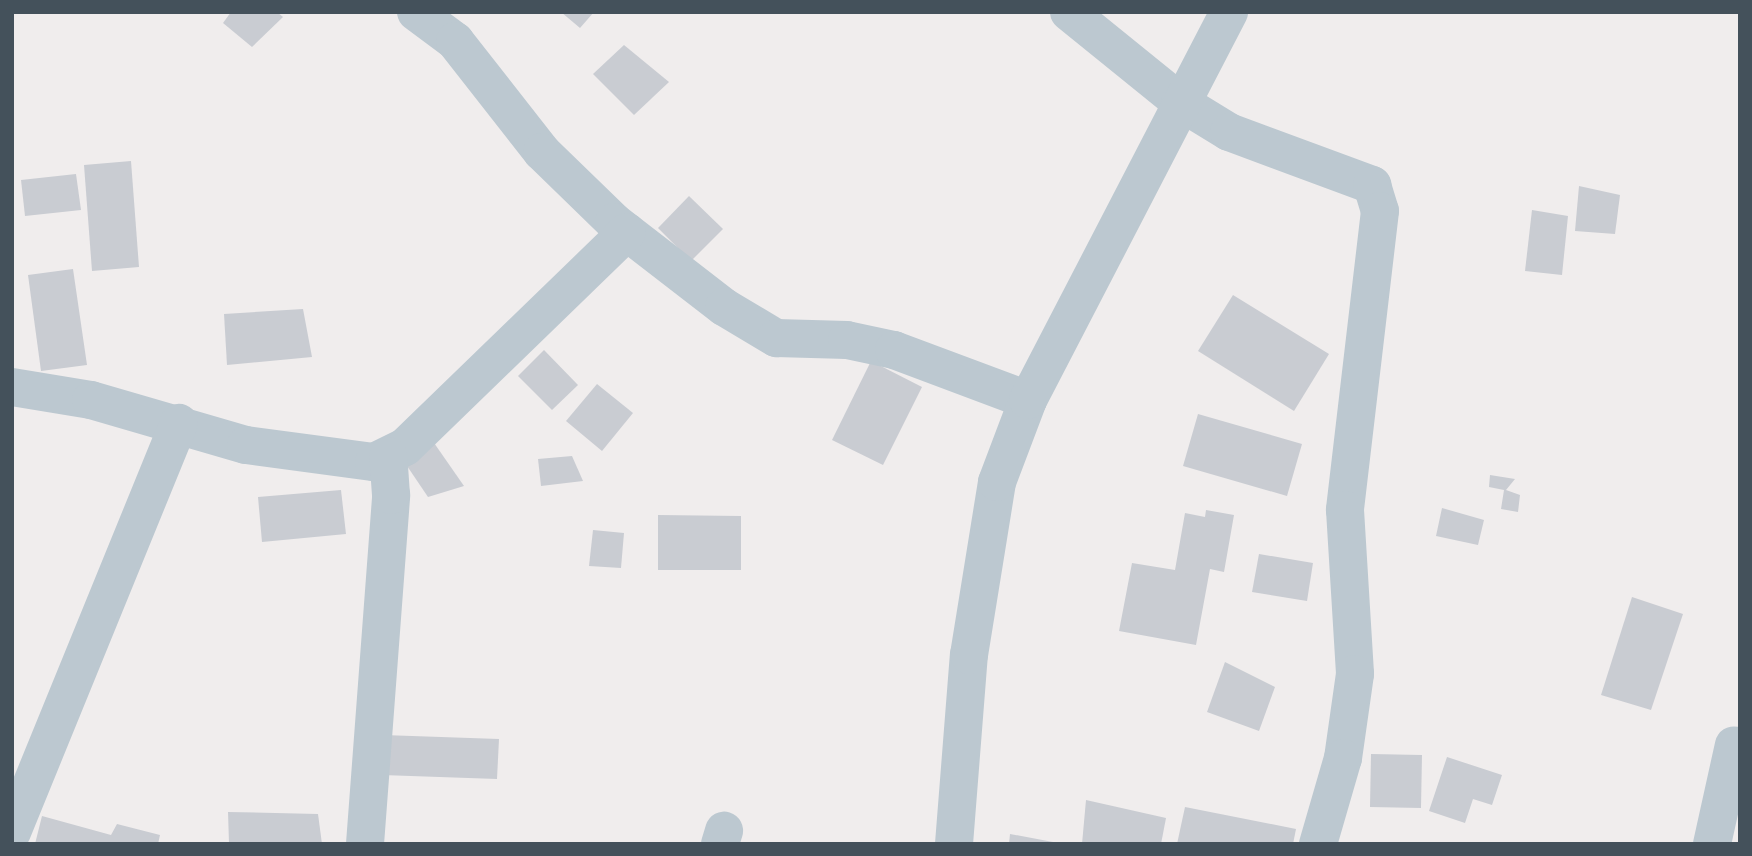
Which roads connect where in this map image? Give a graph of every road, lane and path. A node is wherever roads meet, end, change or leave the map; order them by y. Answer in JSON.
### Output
{"nodes":[{"id":1,"x":416,"y":12,"type":"edge"},
{"id":2,"x":1069,"y":12,"type":"edge"},
{"id":3,"x":1229,"y":12,"type":"edge"},
{"id":4,"x":1180,"y":102,"type":"junction"},
{"id":5,"x":627,"y":232,"type":"junction"},
{"id":6,"x":12,"y":387,"type":"edge"},
{"id":7,"x":1028,"y":400,"type":"junction"},
{"id":8,"x":179,"y":423,"type":"junction"},
{"id":9,"x":388,"y":456,"type":"junction"},
{"id":10,"x":1734,"y":745,"type":"dead end"},
{"id":11,"x":12,"y":832,"type":"edge"},
{"id":12,"x":365,"y":844,"type":"edge"},
{"id":13,"x":954,"y":844,"type":"edge"},
{"id":14,"x":1318,"y":844,"type":"edge"},
{"id":15,"x":1712,"y":844,"type":"edge"}],
"edges":[{"from":1,"to":5,"type":"street"},
{"from":2,"to":4,"type":"street"},
{"from":3,"to":4,"type":"street"},
{"from":4,"to":7,"type":"street"},
{"from":4,"to":14,"type":"street"},
{"from":5,"to":7,"type":"street"},
{"from":5,"to":9,"type":"street"},
{"from":6,"to":8,"type":"street"},
{"from":7,"to":13,"type":"street"},
{"from":8,"to":9,"type":"street"},
{"from":8,"to":11,"type":"street"},
{"from":9,"to":12,"type":"street"},
{"from":10,"to":15,"type":"street"}]}
